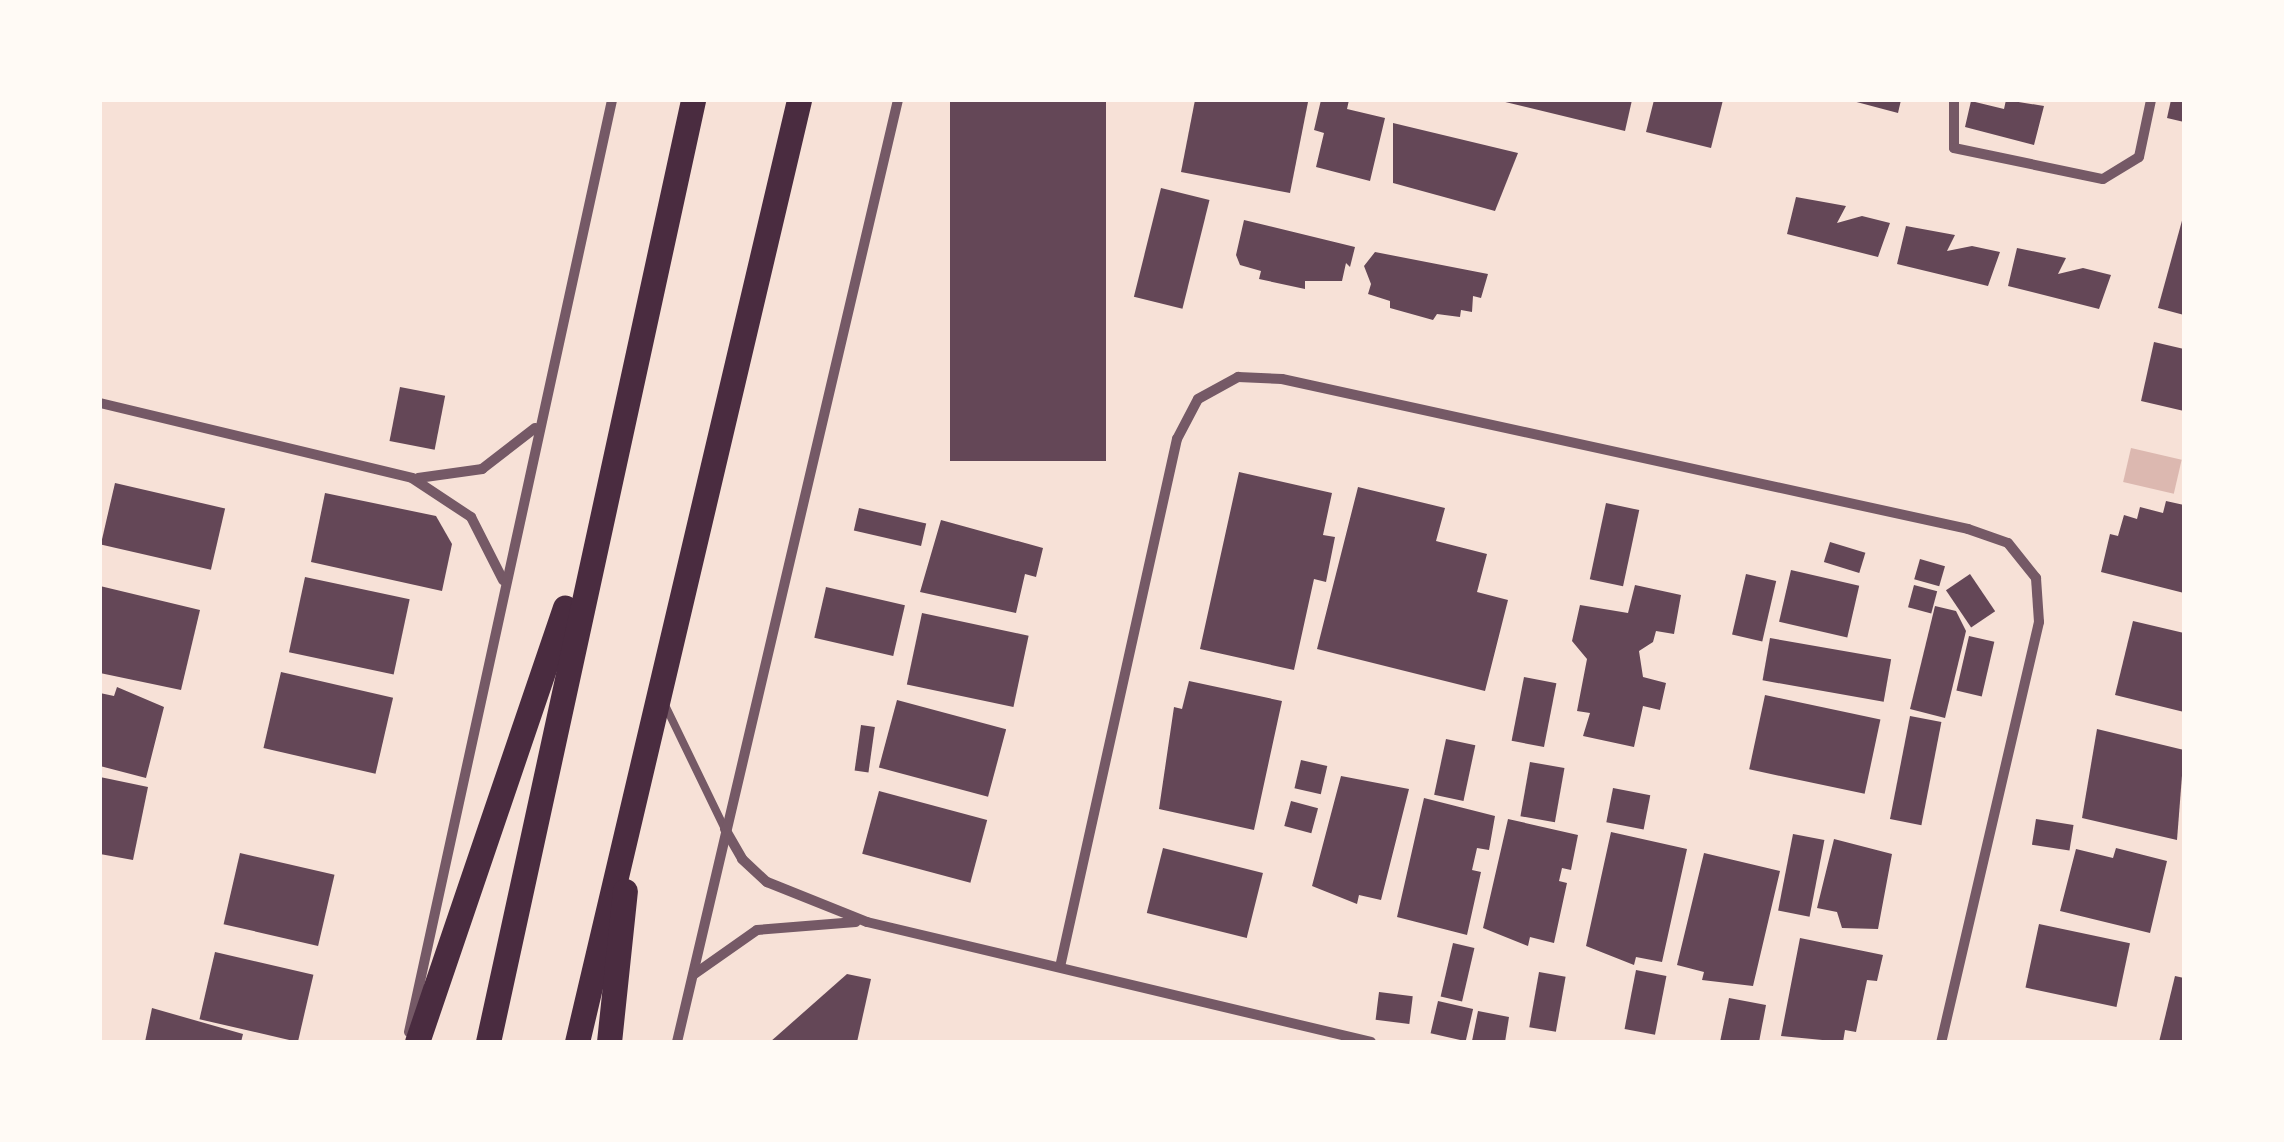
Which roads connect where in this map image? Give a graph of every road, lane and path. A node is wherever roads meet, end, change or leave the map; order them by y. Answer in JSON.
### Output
{"nodes":[{"id":1,"x":612,"y":100,"type":"edge"},
{"id":2,"x":693,"y":100,"type":"edge"},
{"id":3,"x":799,"y":100,"type":"edge"},
{"id":4,"x":898,"y":100,"type":"edge"},
{"id":5,"x":1954,"y":100,"type":"edge"},
{"id":6,"x":2151,"y":100,"type":"edge"},
{"id":7,"x":100,"y":403,"type":"edge"},
{"id":8,"x":538,"y":425,"type":"junction"},
{"id":9,"x":412,"y":478,"type":"junction"},
{"id":10,"x":599,"y":509,"type":"junction"},
{"id":11,"x":503,"y":580,"type":"junction"},
{"id":12,"x":658,"y":689,"type":"junction"},
{"id":13,"x":638,"y":777,"type":"junction"},
{"id":14,"x":726,"y":829,"type":"junction"},
{"id":15,"x":867,"y":922,"type":"junction"},
{"id":16,"x":1060,"y":967,"type":"junction"},
{"id":17,"x":693,"y":975,"type":"junction"},
{"id":18,"x":406,"y":1042,"type":"edge"},
{"id":19,"x":417,"y":1042,"type":"edge"},
{"id":20,"x":488,"y":1042,"type":"edge"},
{"id":21,"x":577,"y":1042,"type":"edge"},
{"id":22,"x":609,"y":1042,"type":"edge"},
{"id":23,"x":677,"y":1042,"type":"edge"},
{"id":24,"x":1371,"y":1042,"type":"edge"},
{"id":25,"x":1941,"y":1042,"type":"edge"}],
"edges":[{"from":1,"to":8,"type":"street"},
{"from":2,"to":10,"type":"main road"},
{"from":3,"to":12,"type":"main road"},
{"from":4,"to":14,"type":"street"},
{"from":5,"to":6,"type":"street"},
{"from":7,"to":9,"type":"street"},
{"from":8,"to":9,"type":"street"},
{"from":8,"to":11,"type":"street"},
{"from":9,"to":11,"type":"street"},
{"from":10,"to":19,"type":"main road"},
{"from":10,"to":20,"type":"main road"},
{"from":11,"to":18,"type":"street"},
{"from":12,"to":13,"type":"main road"},
{"from":12,"to":14,"type":"lane"},
{"from":13,"to":21,"type":"main road"},
{"from":13,"to":22,"type":"main road"},
{"from":14,"to":15,"type":"street"},
{"from":14,"to":17,"type":"street"},
{"from":15,"to":16,"type":"street"},
{"from":15,"to":17,"type":"street"},
{"from":16,"to":24,"type":"street"},
{"from":16,"to":25,"type":"street"},
{"from":17,"to":23,"type":"street"}]}
